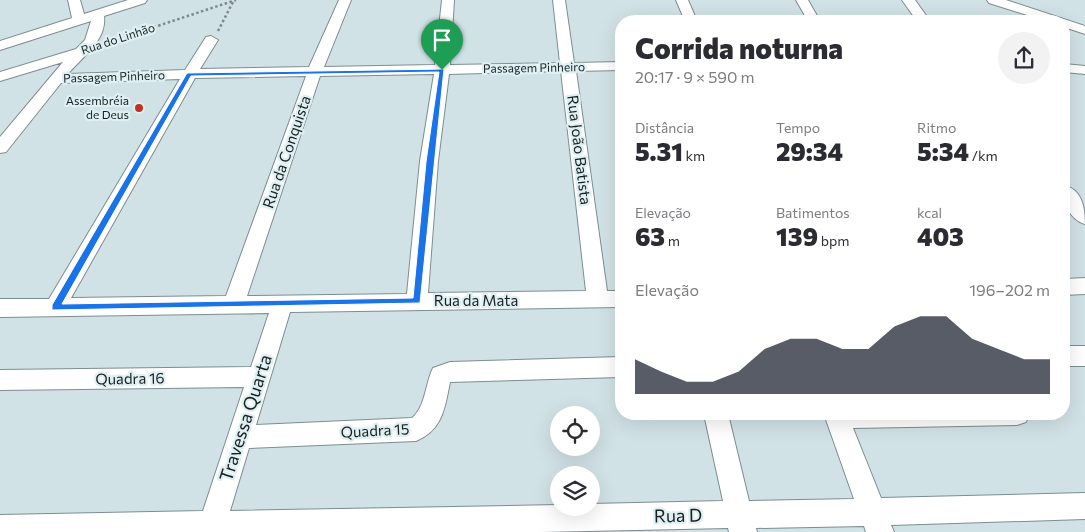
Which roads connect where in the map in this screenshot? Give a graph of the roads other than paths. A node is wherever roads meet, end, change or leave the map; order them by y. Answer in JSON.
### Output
{"nodes":[{"id":1,"x":74,"y":0,"type":"edge"},
{"id":2,"x":141,"y":0,"type":"edge"},
{"id":3,"x":345,"y":0,"type":"edge"},
{"id":4,"x":448,"y":0,"type":"edge"},
{"id":5,"x":559,"y":0,"type":"edge"},
{"id":6,"x":682,"y":0,"type":"edge"},
{"id":7,"x":802,"y":0,"type":"edge"},
{"id":8,"x":908,"y":0,"type":"edge"},
{"id":9,"x":993,"y":0,"type":"edge"},
{"id":10,"x":98,"y":14,"type":"junction"},
{"id":11,"x":688,"y":15,"type":"edge"},
{"id":12,"x":811,"y":15,"type":"edge"},
{"id":13,"x":919,"y":15,"type":"edge"},
{"id":14,"x":1039,"y":15,"type":"edge"},
{"id":15,"x":79,"y":20,"type":"junction"},
{"id":16,"x":1070,"y":25,"type":"edge"},
{"id":17,"x":1085,"y":30,"type":"edge"},
{"id":18,"x":212,"y":40,"type":"road end"},
{"id":19,"x":0,"y":46,"type":"edge"},
{"id":20,"x":81,"y":51,"type":"junction"},
{"id":21,"x":615,"y":66,"type":"edge"},
{"id":22,"x":569,"y":68,"type":"junction"},
{"id":23,"x":1070,"y":69,"type":"edge"},
{"id":24,"x":442,"y":70,"type":"junction"},
{"id":25,"x":1085,"y":70,"type":"edge"},
{"id":26,"x":189,"y":74,"type":"junction"},
{"id":27,"x":314,"y":74,"type":"junction"},
{"id":28,"x":0,"y":78,"type":"edge"},
{"id":29,"x":57,"y":79,"type":"junction"},
{"id":30,"x":0,"y":148,"type":"edge"},
{"id":31,"x":1070,"y":198,"type":"edge"},
{"id":32,"x":1085,"y":217,"type":"edge"},
{"id":33,"x":1085,"y":286,"type":"edge"},
{"id":34,"x":1070,"y":287,"type":"edge"},
{"id":35,"x":598,"y":300,"type":"junction"},
{"id":36,"x":615,"y":300,"type":"edge"},
{"id":37,"x":417,"y":301,"type":"junction"},
{"id":38,"x":233,"y":304,"type":"junction"},
{"id":39,"x":282,"y":304,"type":"junction"},
{"id":40,"x":55,"y":307,"type":"junction"},
{"id":41,"x":0,"y":308,"type":"edge"},
{"id":42,"x":1070,"y":356,"type":"edge"},
{"id":43,"x":1085,"y":356,"type":"edge"},
{"id":44,"x":615,"y":367,"type":"edge"},
{"id":45,"x":259,"y":377,"type":"junction"},
{"id":46,"x":0,"y":380,"type":"edge"},
{"id":47,"x":717,"y":420,"type":"edge"},
{"id":48,"x":838,"y":420,"type":"edge"},
{"id":49,"x":240,"y":437,"type":"junction"},
{"id":50,"x":1085,"y":506,"type":"edge"},
{"id":51,"x":877,"y":522,"type":"edge"},
{"id":52,"x":741,"y":524,"type":"edge"},
{"id":53,"x":0,"y":529,"type":"edge"},
{"id":54,"x":211,"y":529,"type":"edge"}],
"edges":[{"from":1,"to":15,"type":"street"},
{"from":2,"to":10,"type":"street"},
{"from":3,"to":27,"type":"street","name":"Rua da Conquista"},
{"from":4,"to":24,"type":"street"},
{"from":5,"to":22,"type":"street","name":"Rua João Batista"},
{"from":6,"to":11,"type":"street"},
{"from":7,"to":12,"type":"street"},
{"from":8,"to":13,"type":"street"},
{"from":9,"to":14,"type":"street"},
{"from":10,"to":15,"type":"street"},
{"from":10,"to":20,"type":"street"},
{"from":15,"to":19,"type":"street"},
{"from":16,"to":17,"type":"street"},
{"from":18,"to":26,"type":"street"},
{"from":20,"to":28,"type":"street","name":"Rua do Linhão"},
{"from":20,"to":29,"type":"street"},
{"from":21,"to":22,"type":"street","name":"Passagem Pinheiro"},
{"from":22,"to":24,"type":"street","name":"Passagem Pinheiro"},
{"from":22,"to":35,"type":"street","name":"Rua João Batista"},
{"from":23,"to":25,"type":"street"},
{"from":24,"to":27,"type":"street","name":"Passagem Pinheiro"},
{"from":24,"to":37,"type":"street"},
{"from":26,"to":27,"type":"street","name":"Passagem Pinheiro"},
{"from":26,"to":29,"type":"street","name":"Passagem Pinheiro"},
{"from":26,"to":40,"type":"street"},
{"from":27,"to":38,"type":"street","name":"Rua da Conquista"},
{"from":29,"to":30,"type":"street"},
{"from":31,"to":32,"type":"street"},
{"from":33,"to":34,"type":"street"},
{"from":35,"to":36,"type":"street","name":"Rua da Mata"},
{"from":35,"to":37,"type":"street","name":"Rua da Mata"},
{"from":37,"to":39,"type":"street","name":"Rua da Mata"},
{"from":38,"to":39,"type":"street","name":"Rua da Mata"},
{"from":38,"to":40,"type":"street","name":"Rua da Mata"},
{"from":39,"to":45,"type":"street","name":"Travessa Quarta"},
{"from":40,"to":41,"type":"street","name":"Rua da Mata"},
{"from":42,"to":43,"type":"street"},
{"from":44,"to":49,"type":"street","name":"Quadra 15"},
{"from":45,"to":46,"type":"street","name":"Quadra 16"},
{"from":45,"to":49,"type":"street","name":"Travessa Quarta"},
{"from":47,"to":52,"type":"street"},
{"from":48,"to":51,"type":"street"},
{"from":49,"to":54,"type":"street","name":"Travessa Quarta"},
{"from":50,"to":51,"type":"street","name":"Rua D"},
{"from":51,"to":52,"type":"street","name":"Rua D"},
{"from":52,"to":54,"type":"street","name":"Rua D"},
{"from":53,"to":54,"type":"street","name":"Rua D"}]}
